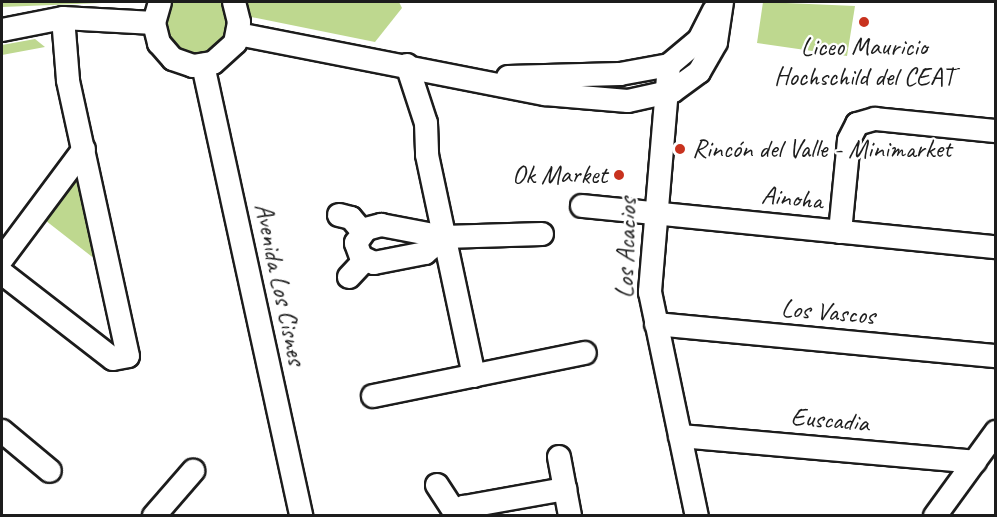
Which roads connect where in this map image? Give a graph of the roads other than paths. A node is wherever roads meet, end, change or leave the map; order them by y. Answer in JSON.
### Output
{"nodes":[{"id":1,"x":234,"y":2,"type":"edge"},
{"id":2,"x":717,"y":2,"type":"edge"},
{"id":3,"x":722,"y":2,"type":"edge"},
{"id":4,"x":157,"y":12,"type":"edge"},
{"id":5,"x":57,"y":19,"type":"junction"},
{"id":6,"x":2,"y":30,"type":"edge"},
{"id":7,"x":238,"y":33,"type":"junction"},
{"id":8,"x":203,"y":65,"type":"junction"},
{"id":9,"x":407,"y":65,"type":"junction"},
{"id":10,"x":669,"y":65,"type":"junction"},
{"id":11,"x":591,"y":75,"type":"junction"},
{"id":12,"x":492,"y":81,"type":"junction"},
{"id":13,"x":667,"y":93,"type":"junction"},
{"id":14,"x":592,"y":99,"type":"junction"},
{"id":15,"x":996,"y":131,"type":"edge"},
{"id":16,"x":84,"y":149,"type":"junction"},
{"id":17,"x":582,"y":206,"type":"dead end"},
{"id":18,"x":654,"y":213,"type":"junction"},
{"id":19,"x":339,"y":215,"type":"dead end"},
{"id":20,"x":362,"y":231,"type":"junction"},
{"id":21,"x":840,"y":232,"type":"junction"},
{"id":22,"x":542,"y":234,"type":"dead end"},
{"id":23,"x":444,"y":237,"type":"junction"},
{"id":24,"x":996,"y":247,"type":"edge"},
{"id":25,"x":2,"y":259,"type":"edge"},
{"id":26,"x":365,"y":260,"type":"junction"},
{"id":27,"x":2,"y":273,"type":"edge"},
{"id":28,"x":349,"y":277,"type":"dead end"},
{"id":29,"x":656,"y":324,"type":"junction"},
{"id":30,"x":585,"y":353,"type":"dead end"},
{"id":31,"x":996,"y":356,"type":"edge"},
{"id":32,"x":474,"y":376,"type":"junction"},
{"id":33,"x":373,"y":396,"type":"dead end"},
{"id":34,"x":2,"y":431,"type":"edge"},
{"id":35,"x":996,"y":432,"type":"edge"},
{"id":36,"x":680,"y":436,"type":"junction"},
{"id":37,"x":559,"y":457,"type":"dead end"},
{"id":38,"x":975,"y":462,"type":"junction"},
{"id":39,"x":50,"y":471,"type":"dead end"},
{"id":40,"x":193,"y":471,"type":"dead end"},
{"id":41,"x":437,"y":485,"type":"dead end"},
{"id":42,"x":565,"y":489,"type":"junction"},
{"id":43,"x":455,"y":515,"type":"edge"},
{"id":44,"x":153,"y":516,"type":"edge"},
{"id":45,"x":301,"y":516,"type":"edge"},
{"id":46,"x":570,"y":516,"type":"edge"},
{"id":47,"x":697,"y":516,"type":"edge"},
{"id":48,"x":935,"y":516,"type":"edge"}],
"edges":[{"from":1,"to":7,"type":"street"},
{"from":2,"to":10,"type":"street"},
{"from":3,"to":13,"type":"street"},
{"from":4,"to":5,"type":"street"},
{"from":4,"to":8,"type":"street"},
{"from":5,"to":6,"type":"street"},
{"from":5,"to":16,"type":"street"},
{"from":7,"to":8,"type":"street"},
{"from":7,"to":9,"type":"street"},
{"from":8,"to":45,"type":"street","name":"Avenida Los Cisnes"},
{"from":9,"to":12,"type":"street"},
{"from":9,"to":23,"type":"street"},
{"from":10,"to":11,"type":"street"},
{"from":10,"to":13,"type":"street","name":"Los Acacios"},
{"from":11,"to":12,"type":"street"},
{"from":11,"to":14,"type":"street"},
{"from":12,"to":14,"type":"street"},
{"from":13,"to":14,"type":"street"},
{"from":13,"to":18,"type":"street","name":"Los Acacios"},
{"from":15,"to":21,"type":"street"},
{"from":16,"to":25,"type":"street"},
{"from":16,"to":27,"type":"street"},
{"from":17,"to":18,"type":"street","name":"Ainoha"},
{"from":18,"to":21,"type":"street","name":"Ainoha"},
{"from":18,"to":29,"type":"street","name":"Los Acacios"},
{"from":19,"to":20,"type":"street"},
{"from":20,"to":23,"type":"street"},
{"from":20,"to":26,"type":"street"},
{"from":21,"to":24,"type":"street","name":"Ainoha"},
{"from":22,"to":23,"type":"street"},
{"from":23,"to":26,"type":"street"},
{"from":23,"to":32,"type":"street"},
{"from":26,"to":28,"type":"street"},
{"from":29,"to":31,"type":"street","name":"Los Vascos"},
{"from":29,"to":36,"type":"street","name":"Los Acacios"},
{"from":30,"to":32,"type":"street"},
{"from":32,"to":33,"type":"street"},
{"from":34,"to":39,"type":"street"},
{"from":35,"to":38,"type":"street"},
{"from":36,"to":38,"type":"street","name":"Euscadia"},
{"from":36,"to":47,"type":"street","name":"Los Acacios"},
{"from":37,"to":42,"type":"street"},
{"from":38,"to":48,"type":"street"},
{"from":40,"to":44,"type":"street"},
{"from":41,"to":43,"type":"street"},
{"from":42,"to":43,"type":"street"},
{"from":42,"to":46,"type":"street"}]}
